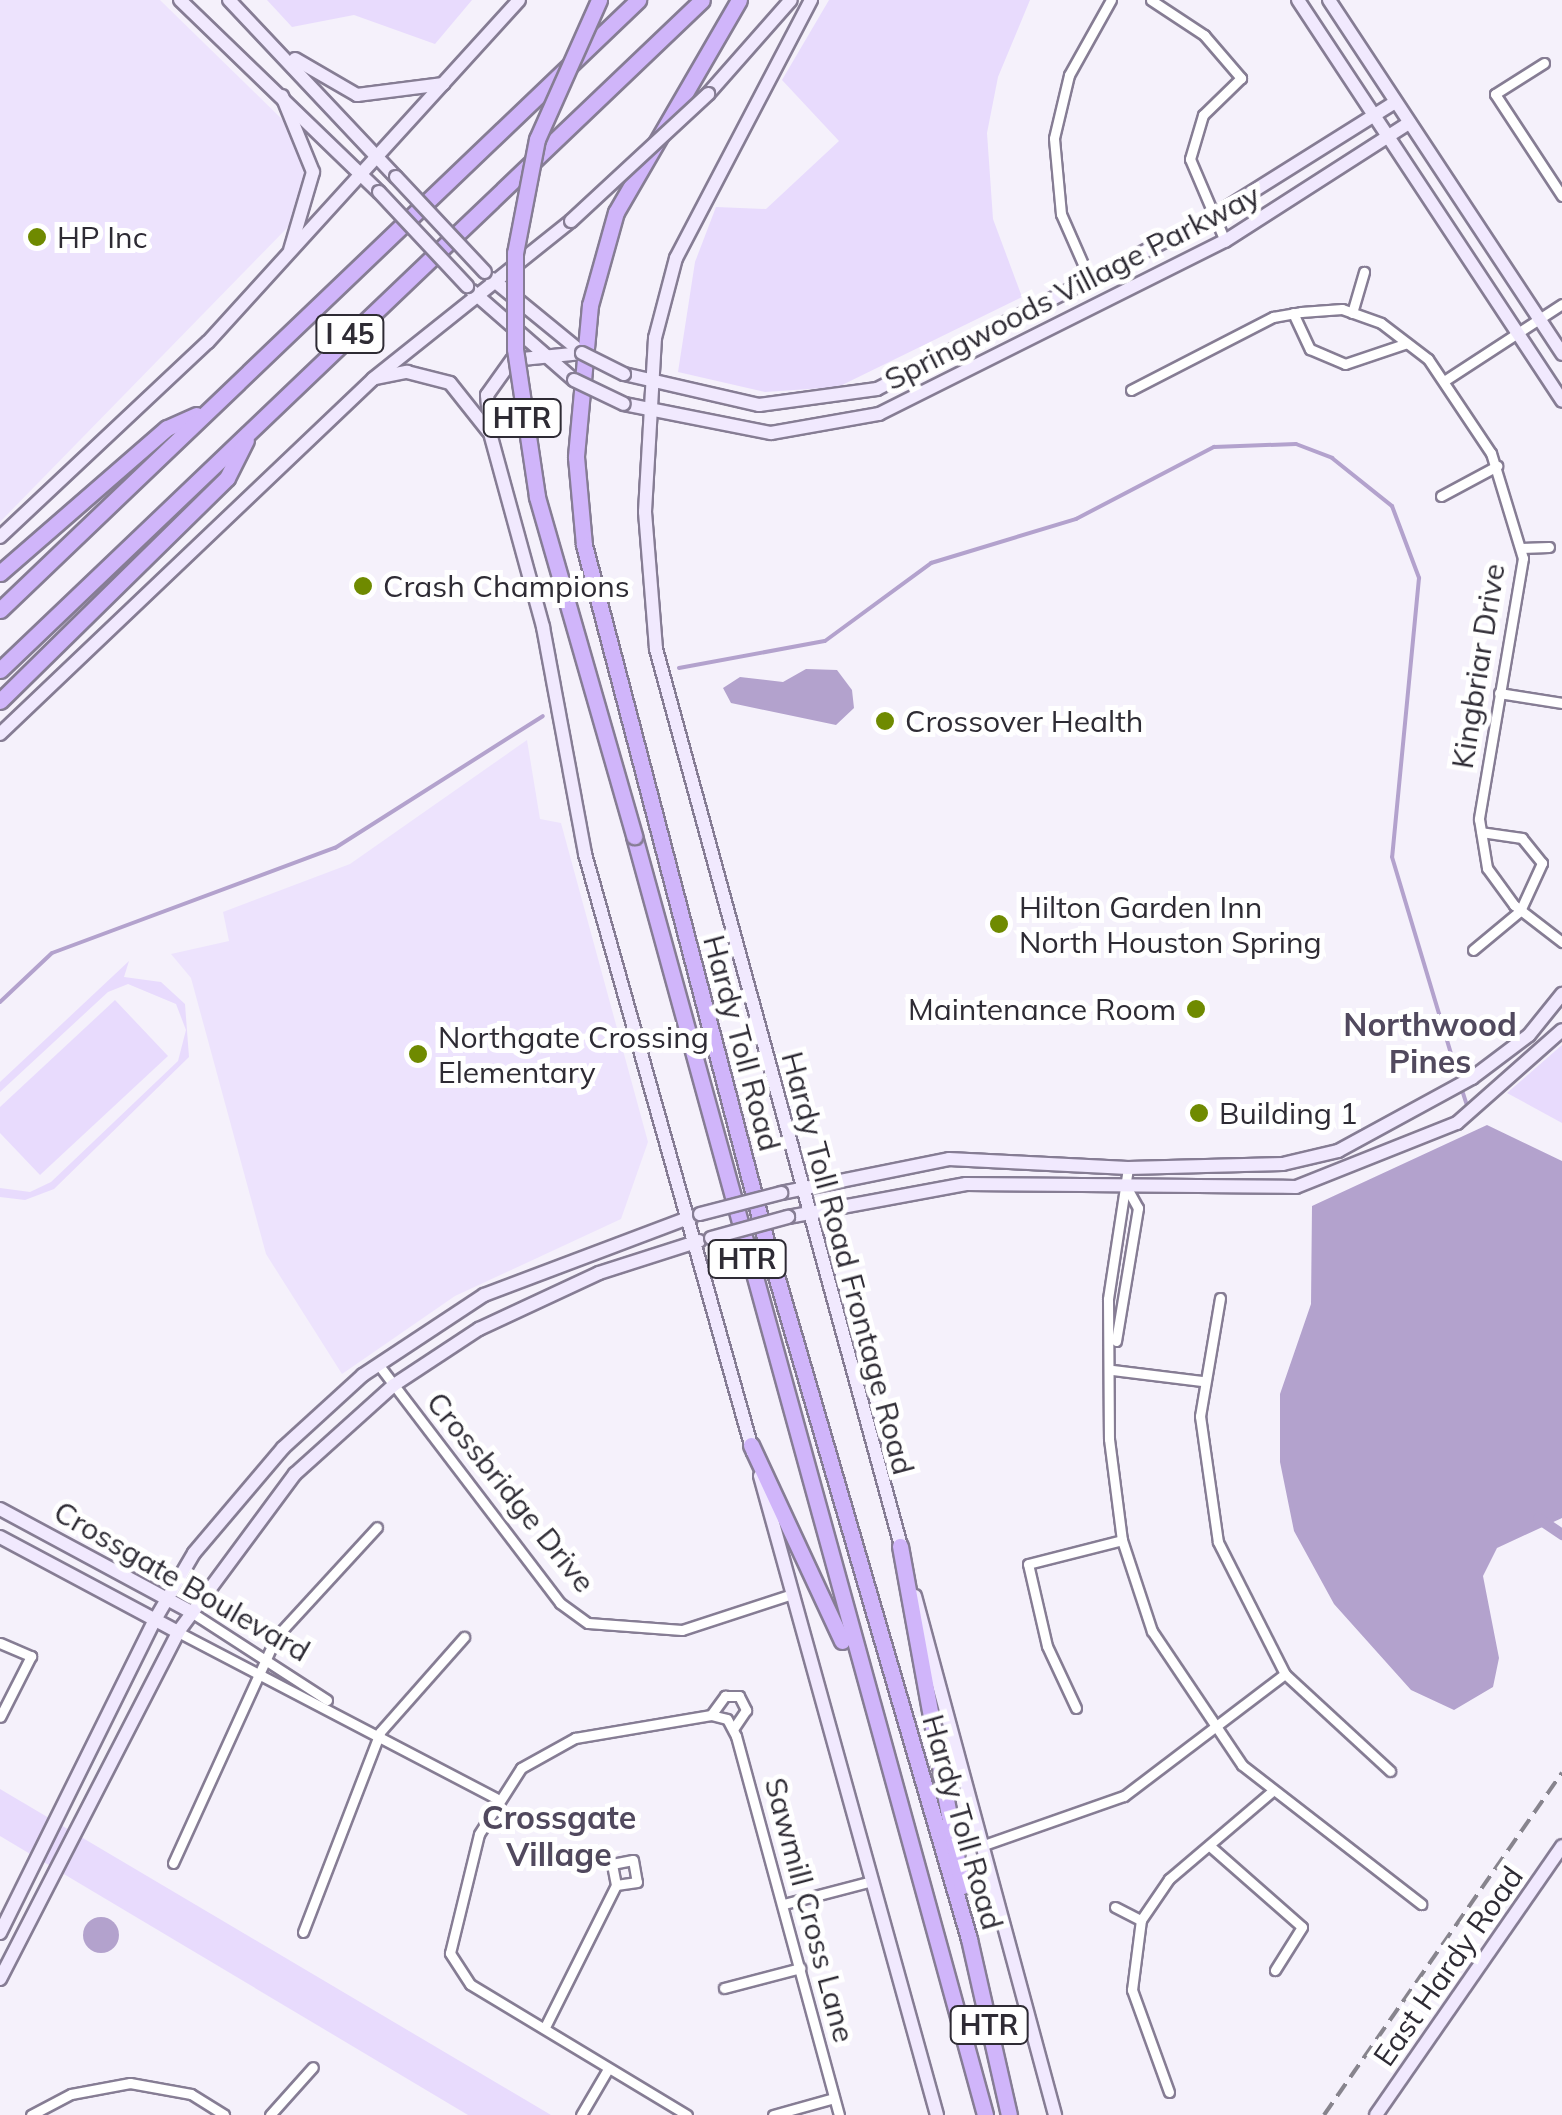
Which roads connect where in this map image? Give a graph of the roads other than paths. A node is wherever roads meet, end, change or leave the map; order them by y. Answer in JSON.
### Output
{"nodes":[{"id":1,"x":180,"y":0,"type":"edge"},
{"id":2,"x":229,"y":0,"type":"edge"},
{"id":3,"x":519,"y":0,"type":"edge"},
{"id":4,"x":599,"y":0,"type":"edge"},
{"id":5,"x":638,"y":0,"type":"edge"},
{"id":6,"x":702,"y":0,"type":"edge"},
{"id":7,"x":739,"y":0,"type":"edge"},
{"id":8,"x":791,"y":0,"type":"edge"},
{"id":9,"x":811,"y":0,"type":"edge"},
{"id":10,"x":1110,"y":0,"type":"edge"},
{"id":11,"x":1150,"y":0,"type":"edge"},
{"id":12,"x":1298,"y":0,"type":"edge"},
{"id":13,"x":1329,"y":0,"type":"edge"},
{"id":14,"x":256,"y":27,"type":"junction"},
{"id":15,"x":1544,"y":63,"type":"dead end"},
{"id":16,"x":273,"y":81,"type":"junction"},
{"id":17,"x":446,"y":83,"type":"junction"},
{"id":18,"x":1394,"y":102,"type":"junction"},
{"id":19,"x":1371,"y":116,"type":"junction"},
{"id":20,"x":1409,"y":124,"type":"junction"},
{"id":21,"x":1386,"y":138,"type":"junction"},
{"id":22,"x":377,"y":157,"type":"junction"},
{"id":23,"x":362,"y":174,"type":"junction"},
{"id":24,"x":1562,"y":196,"type":"edge"},
{"id":25,"x":1212,"y":217,"type":"junction"},
{"id":26,"x":1225,"y":242,"type":"junction"},
{"id":27,"x":286,"y":260,"type":"junction"},
{"id":28,"x":1364,"y":272,"type":"dead end"},
{"id":29,"x":490,"y":277,"type":"junction"},
{"id":30,"x":1090,"y":280,"type":"junction"},
{"id":31,"x":472,"y":291,"type":"junction"},
{"id":32,"x":1562,"y":304,"type":"edge"},
{"id":33,"x":1292,"y":313,"type":"junction"},
{"id":34,"x":1352,"y":313,"type":"junction"},
{"id":35,"x":1539,"y":320,"type":"junction"},
{"id":36,"x":503,"y":325,"type":"junction"},
{"id":37,"x":1000,"y":330,"type":"junction"},
{"id":38,"x":1516,"y":334,"type":"junction"},
{"id":39,"x":1407,"y":343,"type":"junction"},
{"id":40,"x":1011,"y":351,"type":"junction"},
{"id":41,"x":541,"y":353,"type":"junction"},
{"id":42,"x":582,"y":353,"type":"junction"},
{"id":43,"x":1562,"y":354,"type":"edge"},
{"id":44,"x":503,"y":368,"type":"junction"},
{"id":45,"x":373,"y":378,"type":"junction"},
{"id":46,"x":1444,"y":381,"type":"junction"},
{"id":47,"x":652,"y":387,"type":"junction"},
{"id":48,"x":1131,"y":390,"type":"dead end"},
{"id":49,"x":846,"y":397,"type":"junction"},
{"id":50,"x":1562,"y":402,"type":"edge"},
{"id":51,"x":209,"y":410,"type":"junction"},
{"id":52,"x":647,"y":415,"type":"junction"},
{"id":53,"x":850,"y":422,"type":"junction"},
{"id":54,"x":250,"y":430,"type":"junction"},
{"id":55,"x":490,"y":433,"type":"junction"},
{"id":56,"x":1497,"y":466,"type":"junction"},
{"id":57,"x":1441,"y":496,"type":"dead end"},
{"id":58,"x":0,"y":537,"type":"edge"},
{"id":59,"x":1549,"y":547,"type":"dead end"},
{"id":60,"x":1521,"y":548,"type":"junction"},
{"id":61,"x":0,"y":573,"type":"edge"},
{"id":62,"x":0,"y":610,"type":"edge"},
{"id":63,"x":0,"y":670,"type":"edge"},
{"id":64,"x":1500,"y":693,"type":"junction"},
{"id":65,"x":0,"y":701,"type":"edge"},
{"id":66,"x":1562,"y":704,"type":"edge"},
{"id":67,"x":0,"y":734,"type":"edge"},
{"id":68,"x":1481,"y":832,"type":"junction"},
{"id":69,"x":1520,"y":911,"type":"junction"},
{"id":70,"x":1562,"y":942,"type":"edge"},
{"id":71,"x":1473,"y":950,"type":"dead end"},
{"id":72,"x":1562,"y":994,"type":"edge"},
{"id":73,"x":1562,"y":1030,"type":"edge"},
{"id":74,"x":967,"y":1158,"type":"junction"},
{"id":75,"x":1128,"y":1168,"type":"junction"},
{"id":76,"x":966,"y":1184,"type":"junction"},
{"id":77,"x":1127,"y":1188,"type":"junction"},
{"id":78,"x":801,"y":1189,"type":"junction"},
{"id":79,"x":808,"y":1212,"type":"junction"},
{"id":80,"x":694,"y":1216,"type":"junction"},
{"id":81,"x":694,"y":1243,"type":"junction"},
{"id":82,"x":534,"y":1272,"type":"junction"},
{"id":83,"x":543,"y":1298,"type":"junction"},
{"id":84,"x":1220,"y":1298,"type":"dead end"},
{"id":85,"x":1115,"y":1344,"type":"junction"},
{"id":86,"x":378,"y":1364,"type":"junction"},
{"id":87,"x":1113,"y":1370,"type":"junction"},
{"id":88,"x":1202,"y":1380,"type":"junction"},
{"id":89,"x":394,"y":1385,"type":"junction"},
{"id":90,"x":752,"y":1445,"type":"junction"},
{"id":91,"x":246,"y":1488,"type":"junction"},
{"id":92,"x":266,"y":1505,"type":"junction"},
{"id":93,"x":0,"y":1510,"type":"edge"},
{"id":94,"x":32,"y":1522,"type":"junction"},
{"id":95,"x":377,"y":1527,"type":"dead end"},
{"id":96,"x":0,"y":1537,"type":"edge"},
{"id":97,"x":1122,"y":1540,"type":"junction"},
{"id":98,"x":24,"y":1545,"type":"junction"},
{"id":99,"x":900,"y":1546,"type":"junction"},
{"id":100,"x":792,"y":1594,"type":"junction"},
{"id":101,"x":168,"y":1598,"type":"junction"},
{"id":102,"x":191,"y":1612,"type":"junction"},
{"id":103,"x":156,"y":1618,"type":"junction"},
{"id":104,"x":178,"y":1632,"type":"junction"},
{"id":105,"x":464,"y":1638,"type":"dead end"},
{"id":106,"x":0,"y":1644,"type":"edge"},
{"id":107,"x":266,"y":1656,"type":"junction"},
{"id":108,"x":256,"y":1673,"type":"junction"},
{"id":109,"x":1285,"y":1674,"type":"junction"},
{"id":110,"x":861,"y":1682,"type":"junction"},
{"id":111,"x":333,"y":1705,"type":"junction"},
{"id":112,"x":1076,"y":1708,"type":"dead end"},
{"id":113,"x":711,"y":1715,"type":"junction"},
{"id":114,"x":0,"y":1718,"type":"edge"},
{"id":115,"x":733,"y":1730,"type":"junction"},
{"id":116,"x":1212,"y":1730,"type":"junction"},
{"id":117,"x":380,"y":1732,"type":"junction"},
{"id":118,"x":1390,"y":1771,"type":"dead end"},
{"id":119,"x":72,"y":1785,"type":"junction"},
{"id":120,"x":1270,"y":1793,"type":"junction"},
{"id":121,"x":91,"y":1794,"type":"junction"},
{"id":122,"x":495,"y":1798,"type":"junction"},
{"id":123,"x":981,"y":1846,"type":"junction"},
{"id":124,"x":1562,"y":1846,"type":"edge"},
{"id":125,"x":1211,"y":1847,"type":"junction"},
{"id":126,"x":172,"y":1863,"type":"dead end"},
{"id":127,"x":872,"y":1881,"type":"junction"},
{"id":128,"x":616,"y":1886,"type":"dead end"},
{"id":129,"x":784,"y":1904,"type":"junction"},
{"id":130,"x":1421,"y":1904,"type":"dead end"},
{"id":131,"x":1115,"y":1907,"type":"dead end"},
{"id":132,"x":1141,"y":1920,"type":"junction"},
{"id":133,"x":303,"y":1932,"type":"dead end"},
{"id":134,"x":0,"y":1933,"type":"edge"},
{"id":135,"x":969,"y":1940,"type":"junction"},
{"id":136,"x":800,"y":1968,"type":"junction"},
{"id":137,"x":1275,"y":1970,"type":"dead end"},
{"id":138,"x":0,"y":1980,"type":"edge"},
{"id":139,"x":724,"y":1988,"type":"dead end"},
{"id":140,"x":546,"y":2027,"type":"junction"},
{"id":141,"x":312,"y":2067,"type":"dead end"},
{"id":142,"x":608,"y":2069,"type":"junction"},
{"id":143,"x":1169,"y":2092,"type":"dead end"},
{"id":144,"x":834,"y":2098,"type":"junction"},
{"id":145,"x":1008,"y":2112,"type":"edge"},
{"id":146,"x":31,"y":2115,"type":"edge"},
{"id":147,"x":224,"y":2115,"type":"edge"},
{"id":148,"x":270,"y":2115,"type":"edge"},
{"id":149,"x":581,"y":2115,"type":"edge"},
{"id":150,"x":687,"y":2115,"type":"edge"},
{"id":151,"x":773,"y":2115,"type":"edge"},
{"id":152,"x":839,"y":2115,"type":"edge"},
{"id":153,"x":937,"y":2115,"type":"edge"},
{"id":154,"x":985,"y":2115,"type":"edge"},
{"id":155,"x":1056,"y":2115,"type":"edge"},
{"id":156,"x":1376,"y":2115,"type":"edge"}],
"edges":[{"from":1,"to":16,"type":"main road","name":"Springwoods Village Parkway"},
{"from":2,"to":14,"type":"main road","name":"Springwoods Village Parkway"},
{"from":3,"to":17,"type":"main road"},
{"from":4,"to":110,"type":"highway","name":"Hardy Toll Road","number":"HTR","bridge":true},
{"from":5,"to":51,"type":"highway","number":"I 45"},
{"from":6,"to":54,"type":"highway","number":"I 45"},
{"from":7,"to":135,"type":"highway","name":"Hardy Toll Road","number":"HTR"},
{"from":8,"to":29,"type":"main road","bridge":true},
{"from":9,"to":47,"type":"main road","name":"Hardy Toll Road Frontage Road"},
{"from":10,"to":30,"type":"street"},
{"from":11,"to":25,"type":"street"},
{"from":12,"to":19,"type":"main road"},
{"from":13,"to":18,"type":"main road"},
{"from":14,"to":17,"type":"main road"},
{"from":14,"to":22,"type":"main road","name":"Springwoods Village Parkway"},
{"from":15,"to":24,"type":"street"},
{"from":16,"to":23,"type":"main road","name":"Springwoods Village Parkway"},
{"from":16,"to":27,"type":"main road"},
{"from":17,"to":22,"type":"main road"},
{"from":18,"to":19,"type":"main road","name":"Springwoods Village Parkway"},
{"from":18,"to":20,"type":"main road"},
{"from":19,"to":21,"type":"main road"},
{"from":19,"to":25,"type":"main road","name":"Springwoods Village Parkway"},
{"from":20,"to":21,"type":"main road","name":"Springwoods Village Parkway"},
{"from":20,"to":35,"type":"main road"},
{"from":21,"to":26,"type":"main road","name":"Springwoods Village Parkway"},
{"from":21,"to":38,"type":"main road"},
{"from":22,"to":23,"type":"main road"},
{"from":22,"to":29,"type":"main road","name":"Springwoods Village Parkway","bridge":true},
{"from":23,"to":27,"type":"main road"},
{"from":23,"to":31,"type":"main road","name":"Springwoods Village Parkway","bridge":true},
{"from":25,"to":26,"type":"street"},
{"from":25,"to":30,"type":"main road","name":"Springwoods Village Parkway"},
{"from":26,"to":40,"type":"main road","name":"Springwoods Village Parkway"},
{"from":27,"to":58,"type":"main road"},
{"from":28,"to":34,"type":"street"},
{"from":29,"to":31,"type":"main road"},
{"from":29,"to":42,"type":"main road","name":"Springwoods Village Parkway"},
{"from":30,"to":37,"type":"main road","name":"Springwoods Village Parkway"},
{"from":31,"to":36,"type":"main road","name":"Springwoods Village Parkway"},
{"from":31,"to":45,"type":"main road"},
{"from":32,"to":35,"type":"street"},
{"from":33,"to":34,"type":"street","name":"Kingbriar Drive"},
{"from":33,"to":39,"type":"street"},
{"from":33,"to":48,"type":"street","name":"Kingbriar Drive"},
{"from":34,"to":39,"type":"street","name":"Kingbriar Drive"},
{"from":35,"to":38,"type":"street"},
{"from":35,"to":43,"type":"main road"},
{"from":36,"to":41,"type":"main road","name":"Springwoods Village Parkway"},
{"from":36,"to":44,"type":"main road"},
{"from":37,"to":40,"type":"main road"},
{"from":37,"to":49,"type":"main road","name":"Springwoods Village Parkway"},
{"from":38,"to":46,"type":"street"},
{"from":38,"to":50,"type":"main road"},
{"from":39,"to":46,"type":"street","name":"Kingbriar Drive"},
{"from":40,"to":53,"type":"main road","name":"Springwoods Village Parkway"},
{"from":41,"to":42,"type":"main road"},
{"from":41,"to":44,"type":"main road"},
{"from":41,"to":52,"type":"main road","name":"Springwoods Village Parkway","bridge":true},
{"from":42,"to":47,"type":"main road","name":"Springwoods Village Parkway","bridge":true},
{"from":44,"to":55,"type":"main road"},
{"from":45,"to":55,"type":"main road"},
{"from":45,"to":67,"type":"main road"},
{"from":46,"to":56,"type":"street","name":"Kingbriar Drive"},
{"from":47,"to":49,"type":"main road","name":"Springwoods Village Parkway"},
{"from":47,"to":52,"type":"main road","name":"Hardy Toll Road Frontage Road"},
{"from":49,"to":53,"type":"main road"},
{"from":51,"to":61,"type":"highway"},
{"from":51,"to":62,"type":"highway","number":"I 45"},
{"from":52,"to":53,"type":"main road","name":"Springwoods Village Parkway"},
{"from":52,"to":78,"type":"main road","name":"Hardy Toll Road Frontage Road"},
{"from":54,"to":63,"type":"highway","number":"I 45"},
{"from":54,"to":65,"type":"highway"},
{"from":55,"to":80,"type":"main road"},
{"from":56,"to":57,"type":"street"},
{"from":56,"to":60,"type":"street","name":"Kingbriar Drive"},
{"from":59,"to":60,"type":"street"},
{"from":60,"to":64,"type":"street","name":"Kingbriar Drive"},
{"from":64,"to":66,"type":"street"},
{"from":64,"to":68,"type":"street","name":"Kingbriar Drive"},
{"from":68,"to":69,"type":"street","name":"Kingbriar Drive"},
{"from":68,"to":69,"type":"street"},
{"from":69,"to":70,"type":"street","name":"Kingbriar Drive"},
{"from":69,"to":71,"type":"street"},
{"from":72,"to":75,"type":"main road"},
{"from":73,"to":77,"type":"main road"},
{"from":74,"to":75,"type":"main road"},
{"from":74,"to":76,"type":"main road"},
{"from":74,"to":78,"type":"main road"},
{"from":75,"to":77,"type":"street"},
{"from":76,"to":77,"type":"main road"},
{"from":76,"to":79,"type":"main road"},
{"from":77,"to":85,"type":"street"},
{"from":77,"to":85,"type":"street"},
{"from":78,"to":79,"type":"main road","name":"Hardy Toll Road Frontage Road"},
{"from":78,"to":80,"type":"main road","bridge":true},
{"from":79,"to":81,"type":"main road","bridge":true},
{"from":79,"to":99,"type":"main road","name":"Hardy Toll Road Frontage Road"},
{"from":80,"to":81,"type":"main road"},
{"from":80,"to":82,"type":"main road"},
{"from":81,"to":83,"type":"main road"},
{"from":81,"to":90,"type":"main road"},
{"from":82,"to":83,"type":"main road"},
{"from":82,"to":86,"type":"main road"},
{"from":83,"to":89,"type":"main road"},
{"from":84,"to":88,"type":"street"},
{"from":85,"to":87,"type":"street"},
{"from":86,"to":89,"type":"street","name":"Crossbridge Drive"},
{"from":86,"to":91,"type":"main road"},
{"from":87,"to":88,"type":"street"},
{"from":87,"to":97,"type":"street"},
{"from":88,"to":109,"type":"street"},
{"from":89,"to":92,"type":"main road"},
{"from":89,"to":100,"type":"street","name":"Crossbridge Drive"},
{"from":90,"to":100,"type":"main road"},
{"from":90,"to":110,"type":"highway"},
{"from":91,"to":92,"type":"main road"},
{"from":91,"to":101,"type":"main road"},
{"from":92,"to":102,"type":"main road"},
{"from":93,"to":94,"type":"main road","name":"Crossgate Boulevard"},
{"from":94,"to":98,"type":"main road"},
{"from":94,"to":101,"type":"main road","name":"Crossgate Boulevard"},
{"from":95,"to":107,"type":"street"},
{"from":96,"to":98,"type":"main road","name":"Crossgate Boulevard"},
{"from":97,"to":112,"type":"street"},
{"from":97,"to":116,"type":"street"},
{"from":98,"to":103,"type":"main road","name":"Crossgate Boulevard"},
{"from":99,"to":123,"type":"main road","name":"Hardy Toll Road Frontage Road"},
{"from":99,"to":135,"type":"highway"},
{"from":100,"to":127,"type":"main road"},
{"from":101,"to":102,"type":"main road","name":"Crossgate Boulevard"},
{"from":101,"to":103,"type":"main road"},
{"from":102,"to":104,"type":"main road"},
{"from":102,"to":107,"type":"street","name":"Crossgate Boulevard"},
{"from":103,"to":104,"type":"main road","name":"Crossgate Boulevard"},
{"from":103,"to":119,"type":"main road"},
{"from":104,"to":108,"type":"street","name":"Crossgate Boulevard"},
{"from":104,"to":121,"type":"main road"},
{"from":105,"to":117,"type":"street"},
{"from":106,"to":114,"type":"street"},
{"from":107,"to":108,"type":"street"},
{"from":107,"to":111,"type":"street","name":"Crossgate Boulevard"},
{"from":108,"to":111,"type":"street","name":"Crossgate Boulevard"},
{"from":108,"to":126,"type":"street"},
{"from":109,"to":116,"type":"street"},
{"from":109,"to":118,"type":"street"},
{"from":110,"to":154,"type":"highway","name":"Hardy Toll Road","number":"HTR"},
{"from":111,"to":117,"type":"street","name":"Crossgate Boulevard"},
{"from":113,"to":115,"type":"street","name":"Sawmill Cross Lane"},
{"from":113,"to":115,"type":"street"},
{"from":113,"to":122,"type":"street"},
{"from":115,"to":129,"type":"street","name":"Sawmill Cross Lane"},
{"from":116,"to":120,"type":"street"},
{"from":116,"to":123,"type":"street"},
{"from":117,"to":122,"type":"street","name":"Crossgate Boulevard"},
{"from":117,"to":133,"type":"street"},
{"from":119,"to":121,"type":"main road"},
{"from":119,"to":134,"type":"main road"},
{"from":120,"to":125,"type":"street"},
{"from":120,"to":130,"type":"street"},
{"from":121,"to":138,"type":"main road"},
{"from":122,"to":140,"type":"street"},
{"from":123,"to":155,"type":"main road","name":"Hardy Toll Road Frontage Road"},
{"from":124,"to":156,"type":"main road","name":"East Hardy Road"},
{"from":125,"to":132,"type":"street"},
{"from":125,"to":137,"type":"street"},
{"from":127,"to":129,"type":"street"},
{"from":127,"to":153,"type":"main road"},
{"from":128,"to":140,"type":"street"},
{"from":129,"to":136,"type":"street","name":"Sawmill Cross Lane"},
{"from":131,"to":132,"type":"street"},
{"from":132,"to":143,"type":"street"},
{"from":135,"to":145,"type":"highway","name":"Hardy Toll Road","number":"HTR"},
{"from":136,"to":139,"type":"street"},
{"from":136,"to":144,"type":"street","name":"Sawmill Cross Lane"},
{"from":140,"to":142,"type":"street"},
{"from":141,"to":148,"type":"street"},
{"from":142,"to":149,"type":"street"},
{"from":142,"to":150,"type":"street"},
{"from":144,"to":151,"type":"street"},
{"from":144,"to":152,"type":"street","name":"Sawmill Cross Lane"},
{"from":146,"to":147,"type":"street"}]}
